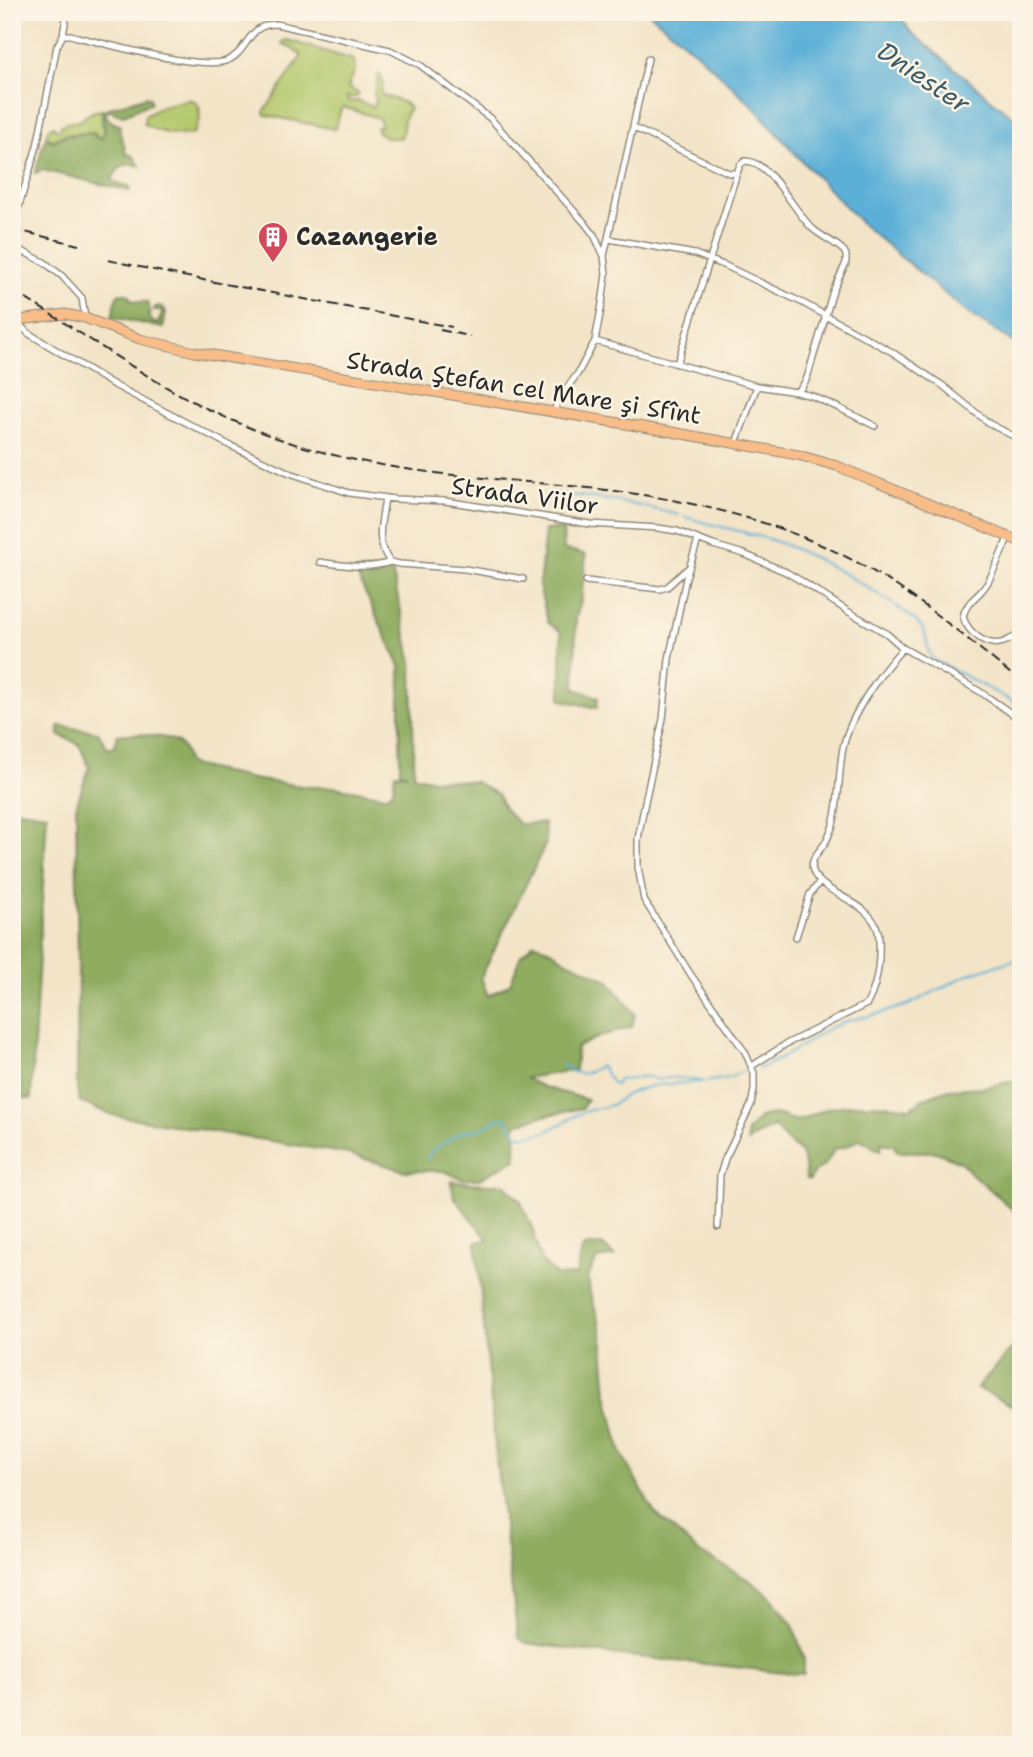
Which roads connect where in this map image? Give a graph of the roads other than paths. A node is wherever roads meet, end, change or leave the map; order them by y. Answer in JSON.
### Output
{"nodes":[{"id":1,"x":67,"y":12,"type":"edge"},
{"id":2,"x":64,"y":36,"type":"junction"},
{"id":3,"x":649,"y":59,"type":"dead end"},
{"id":4,"x":634,"y":128,"type":"junction"},
{"id":5,"x":737,"y":173,"type":"junction"},
{"id":6,"x":13,"y":220,"type":"edge"},
{"id":7,"x":12,"y":229,"type":"edge"},
{"id":8,"x":609,"y":239,"type":"junction"},
{"id":9,"x":12,"y":242,"type":"edge"},
{"id":10,"x":604,"y":256,"type":"junction"},
{"id":11,"x":709,"y":259,"type":"junction"},
{"id":12,"x":826,"y":317,"type":"junction"},
{"id":13,"x":85,"y":318,"type":"junction"},
{"id":14,"x":16,"y":321,"type":"edge"},
{"id":15,"x":595,"y":341,"type":"junction"},
{"id":16,"x":677,"y":363,"type":"junction"},
{"id":17,"x":757,"y":386,"type":"junction"},
{"id":18,"x":796,"y":392,"type":"junction"},
{"id":19,"x":554,"y":412,"type":"junction"},
{"id":20,"x":874,"y":426,"type":"dead end"},
{"id":21,"x":1021,"y":440,"type":"edge"},
{"id":22,"x":736,"y":443,"type":"junction"},
{"id":23,"x":385,"y":498,"type":"junction"},
{"id":24,"x":1009,"y":536,"type":"junction"},
{"id":25,"x":698,"y":540,"type":"junction"},
{"id":26,"x":1021,"y":542,"type":"edge"},
{"id":27,"x":320,"y":562,"type":"dead end"},
{"id":28,"x":390,"y":562,"type":"junction"},
{"id":29,"x":690,"y":567,"type":"junction"},
{"id":30,"x":523,"y":579,"type":"dead end"},
{"id":31,"x":586,"y":581,"type":"dead end"},
{"id":32,"x":1021,"y":635,"type":"edge"},
{"id":33,"x":903,"y":648,"type":"junction"},
{"id":34,"x":1021,"y":720,"type":"edge"},
{"id":35,"x":820,"y":882,"type":"junction"},
{"id":36,"x":796,"y":937,"type":"dead end"},
{"id":37,"x":752,"y":1066,"type":"junction"},
{"id":38,"x":718,"y":1227,"type":"dead end"}],
"edges":[{"from":1,"to":2,"type":"street"},
{"from":2,"to":6,"type":"street"},
{"from":2,"to":10,"type":"street"},
{"from":3,"to":4,"type":"street"},
{"from":4,"to":5,"type":"street"},
{"from":4,"to":8,"type":"street"},
{"from":5,"to":11,"type":"street"},
{"from":5,"to":12,"type":"street"},
{"from":6,"to":7,"type":"street"},
{"from":8,"to":10,"type":"street"},
{"from":8,"to":11,"type":"street"},
{"from":9,"to":13,"type":"street"},
{"from":10,"to":15,"type":"street"},
{"from":11,"to":12,"type":"street"},
{"from":11,"to":16,"type":"street"},
{"from":12,"to":18,"type":"street"},
{"from":12,"to":21,"type":"street"},
{"from":13,"to":14,"type":"main road","name":"Strada Ştefan cel Mare şi Sfînt"},
{"from":13,"to":19,"type":"main road","name":"Strada Ştefan cel Mare şi Sfînt"},
{"from":14,"to":23,"type":"street","name":"Strada Viilor"},
{"from":15,"to":16,"type":"street"},
{"from":15,"to":19,"type":"street"},
{"from":16,"to":17,"type":"street"},
{"from":17,"to":18,"type":"street"},
{"from":17,"to":22,"type":"street"},
{"from":18,"to":20,"type":"street"},
{"from":19,"to":22,"type":"main road","name":"Strada Ştefan cel Mare şi Sfînt"},
{"from":22,"to":24,"type":"main road","name":"Strada Ştefan cel Mare şi Sfînt"},
{"from":23,"to":25,"type":"street","name":"Strada Viilor"},
{"from":23,"to":28,"type":"street"},
{"from":24,"to":26,"type":"main road","name":"Strada Ştefan cel Mare şi Sfînt"},
{"from":24,"to":32,"type":"street"},
{"from":25,"to":29,"type":"street"},
{"from":25,"to":33,"type":"street","name":"Strada Viilor"},
{"from":27,"to":28,"type":"street"},
{"from":28,"to":30,"type":"street"},
{"from":29,"to":31,"type":"street"},
{"from":29,"to":37,"type":"street"},
{"from":33,"to":34,"type":"street","name":"Strada Viilor"},
{"from":33,"to":35,"type":"street"},
{"from":35,"to":36,"type":"street"},
{"from":35,"to":37,"type":"street"},
{"from":37,"to":38,"type":"street"}]}
